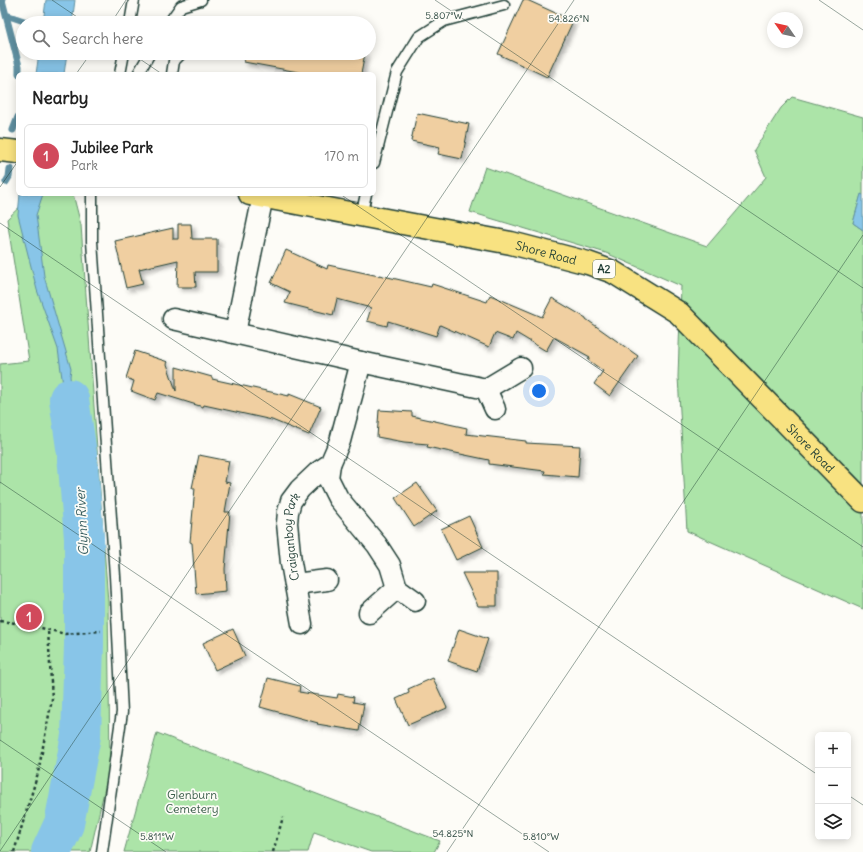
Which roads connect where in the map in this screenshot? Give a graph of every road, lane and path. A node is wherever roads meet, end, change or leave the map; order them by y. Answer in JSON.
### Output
{"nodes":[{"id":1,"x":134,"y":0,"type":"edge"},
{"id":2,"x":201,"y":0,"type":"edge"},
{"id":3,"x":504,"y":5,"type":"dead end"},
{"id":4,"x":131,"y":16,"type":"edge"},
{"id":5,"x":175,"y":16,"type":"edge"},
{"id":6,"x":123,"y":60,"type":"edge"},
{"id":7,"x":146,"y":60,"type":"edge"},
{"id":8,"x":175,"y":60,"type":"edge"},
{"id":9,"x":120,"y":72,"type":"edge"},
{"id":10,"x":139,"y":72,"type":"edge"},
{"id":11,"x":172,"y":72,"type":"edge"},
{"id":12,"x":376,"y":155,"type":"edge"},
{"id":13,"x":92,"y":196,"type":"edge"},
{"id":14,"x":256,"y":196,"type":"edge"},
{"id":15,"x":261,"y":196,"type":"edge"},
{"id":16,"x":366,"y":196,"type":"edge"},
{"id":17,"x":361,"y":216,"type":"junction"},
{"id":18,"x":173,"y":320,"type":"dead end"},
{"id":19,"x":235,"y":333,"type":"junction"},
{"id":20,"x":361,"y":362,"type":"junction"},
{"id":21,"x":521,"y":368,"type":"dead end"},
{"id":22,"x":486,"y":389,"type":"junction"},
{"id":23,"x":496,"y":409,"type":"dead end"},
{"id":24,"x":330,"y":464,"type":"junction"},
{"id":25,"x":863,"y":501,"type":"edge"},
{"id":26,"x":327,"y":580,"type":"dead end"},
{"id":27,"x":294,"y":584,"type":"junction"},
{"id":28,"x":397,"y":588,"type":"junction"},
{"id":29,"x":415,"y":600,"type":"dead end"},
{"id":30,"x":369,"y":613,"type":"dead end"},
{"id":31,"x":0,"y":621,"type":"edge"},
{"id":32,"x":302,"y":624,"type":"dead end"},
{"id":33,"x":48,"y":630,"type":"junction"},
{"id":34,"x":118,"y":630,"type":"junction"},
{"id":35,"x":283,"y":817,"type":"dead end"},
{"id":36,"x":14,"y":852,"type":"edge"},
{"id":37,"x":102,"y":852,"type":"edge"},
{"id":38,"x":273,"y":852,"type":"edge"}],
"edges":[{"from":1,"to":4,"type":"lane"},
{"from":2,"to":5,"type":"lane"},
{"from":3,"to":12,"type":"lane"},
{"from":6,"to":9,"type":"lane"},
{"from":7,"to":10,"type":"lane"},
{"from":8,"to":11,"type":"lane"},
{"from":13,"to":34,"type":"lane"},
{"from":14,"to":19,"type":"street"},
{"from":15,"to":17,"type":"main road","name":"Shore Road","number":"A2"},
{"from":16,"to":17,"type":"lane"},
{"from":17,"to":25,"type":"main road","name":"Shore Road","number":"A2"},
{"from":18,"to":19,"type":"street"},
{"from":19,"to":20,"type":"street"},
{"from":20,"to":22,"type":"street"},
{"from":20,"to":24,"type":"street"},
{"from":21,"to":22,"type":"street"},
{"from":22,"to":23,"type":"street"},
{"from":24,"to":27,"type":"street","name":"Craiganboy Park"},
{"from":24,"to":28,"type":"street"},
{"from":26,"to":27,"type":"street"},
{"from":27,"to":32,"type":"street","name":"Craiganboy Park"},
{"from":28,"to":29,"type":"street"},
{"from":28,"to":30,"type":"street"},
{"from":31,"to":33,"type":"path"},
{"from":33,"to":34,"type":"path"},
{"from":33,"to":36,"type":"path"},
{"from":34,"to":37,"type":"lane"},
{"from":35,"to":38,"type":"path"}]}
